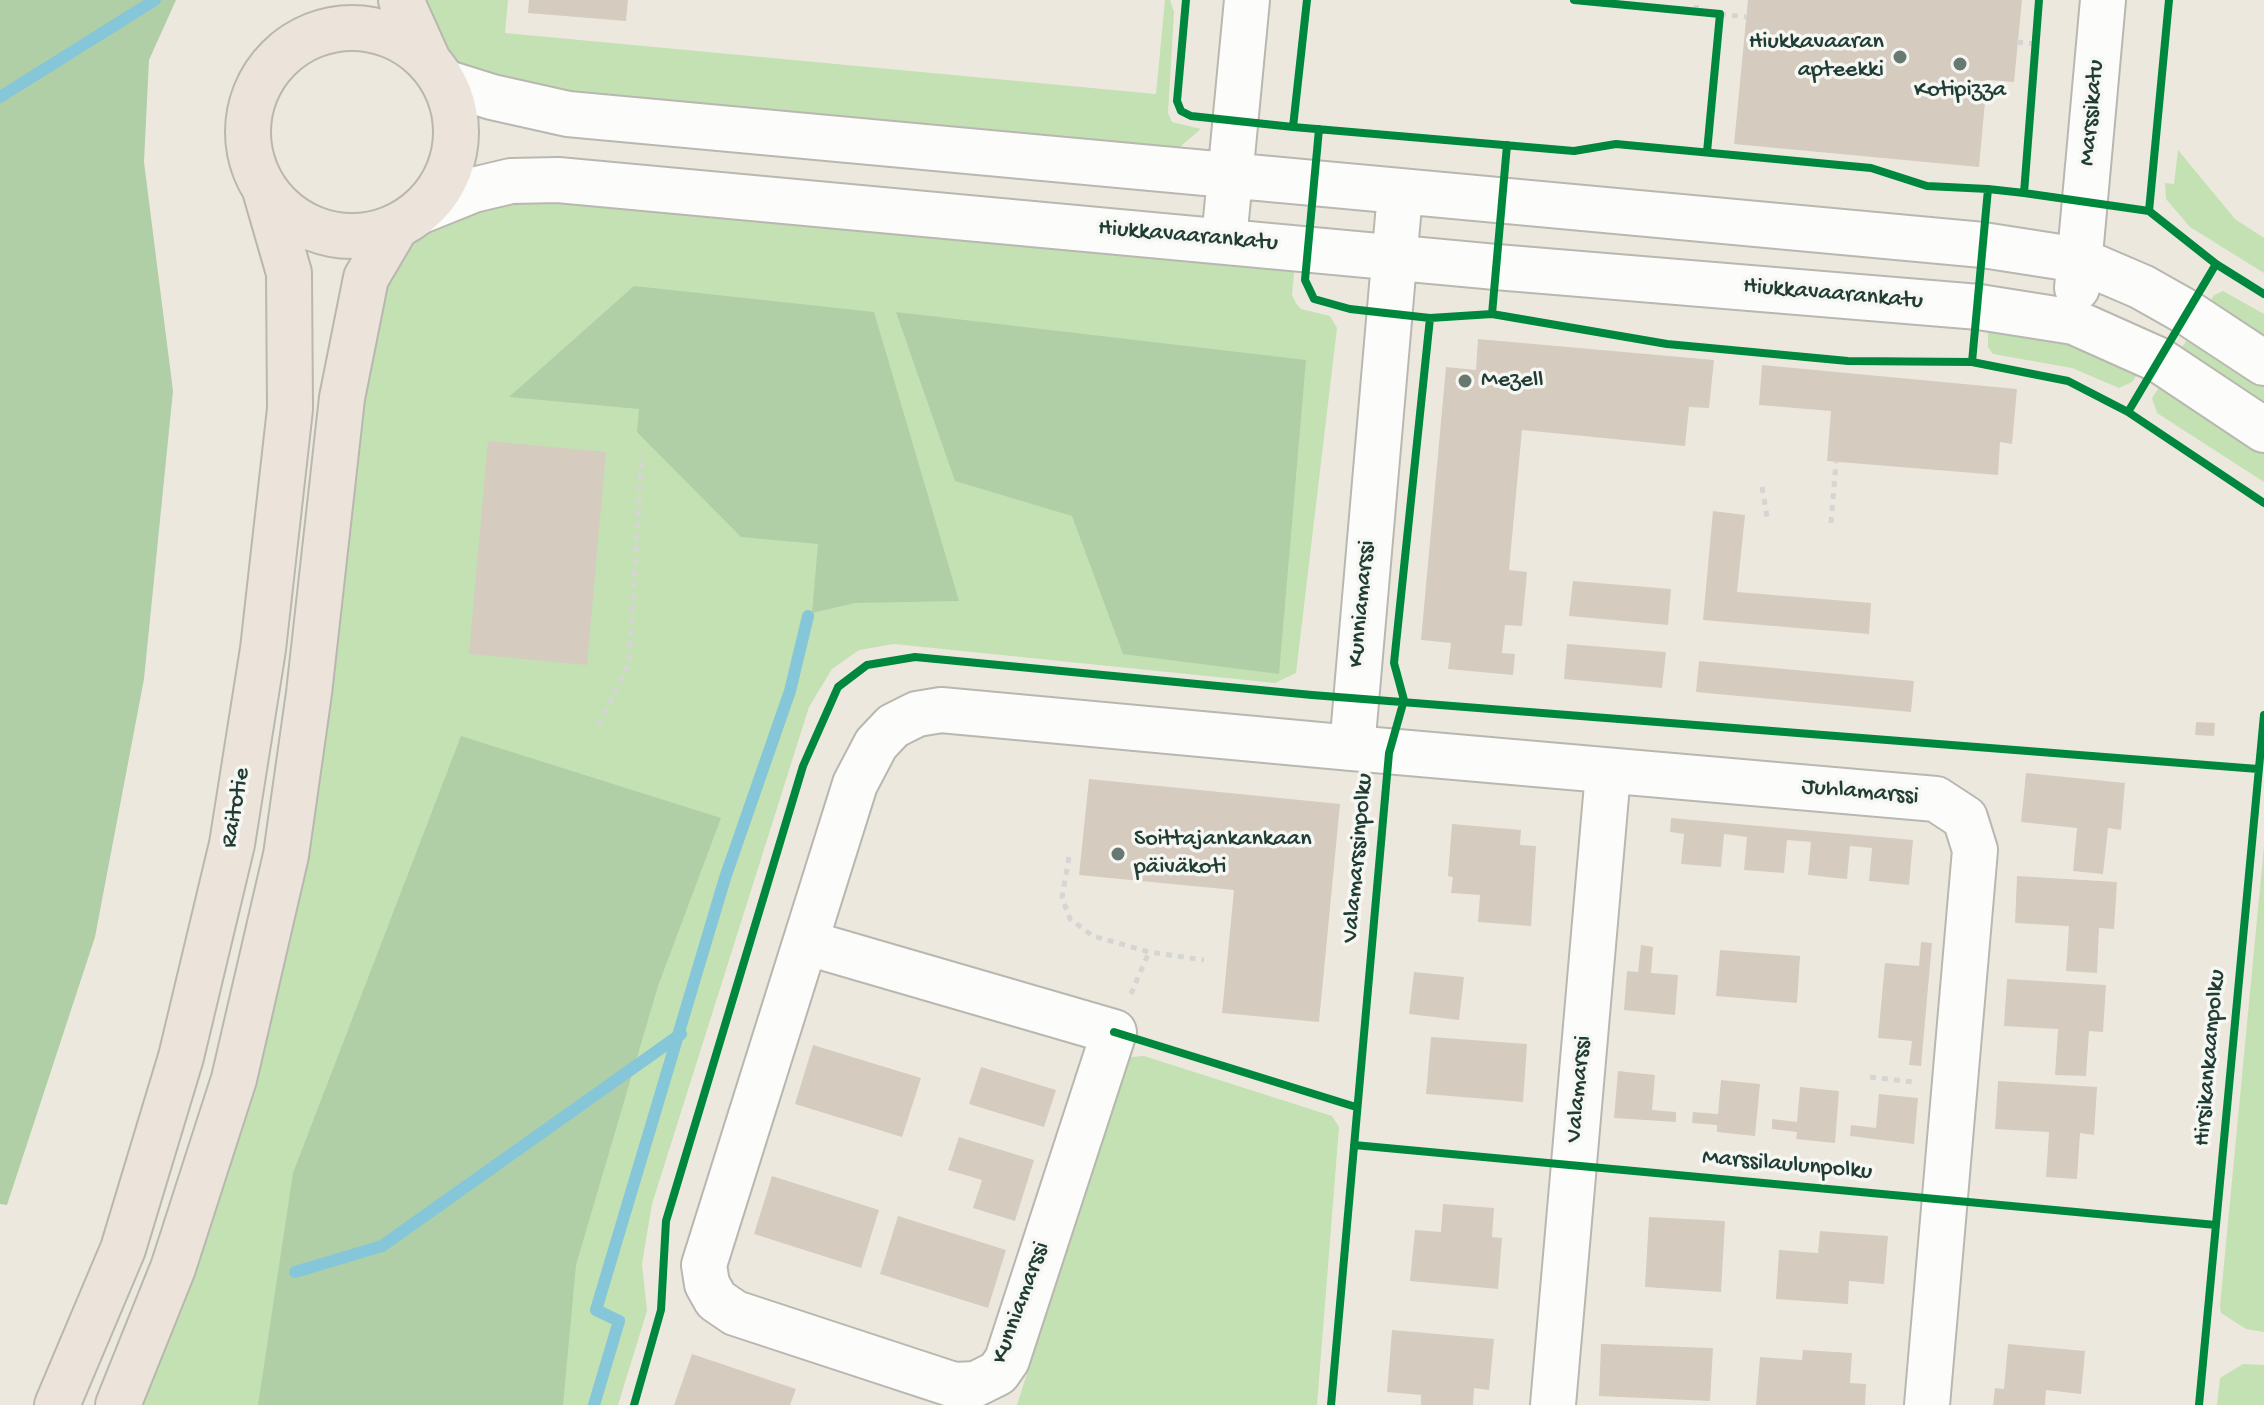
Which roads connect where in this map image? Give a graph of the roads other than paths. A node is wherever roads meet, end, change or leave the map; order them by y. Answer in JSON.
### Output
{"nodes":[{"id":1,"x":315,"y":0,"type":"edge"},
{"id":2,"x":401,"y":0,"type":"edge"},
{"id":3,"x":1247,"y":0,"type":"edge"},
{"id":4,"x":2103,"y":0,"type":"edge"},
{"id":5,"x":288,"y":50,"type":"junction"},
{"id":6,"x":436,"y":71,"type":"junction"},
{"id":7,"x":1230,"y":174,"type":"junction"},
{"id":8,"x":265,"y":190,"type":"junction"},
{"id":9,"x":1400,"y":193,"type":"junction"},
{"id":10,"x":409,"y":219,"type":"junction"},
{"id":11,"x":1224,"y":240,"type":"junction"},
{"id":12,"x":1394,"y":257,"type":"junction"},
{"id":13,"x":2079,"y":260,"type":"junction"},
{"id":14,"x":2074,"y":322,"type":"junction"},
{"id":15,"x":2264,"y":363,"type":"edge"},
{"id":16,"x":2264,"y":430,"type":"edge"},
{"id":17,"x":1352,"y":748,"type":"junction"},
{"id":18,"x":1608,"y":773,"type":"junction"},
{"id":19,"x":808,"y":943,"type":"junction"},
{"id":20,"x":57,"y":1405,"type":"edge"},
{"id":21,"x":118,"y":1405,"type":"edge"},
{"id":22,"x":1553,"y":1405,"type":"edge"},
{"id":23,"x":1927,"y":1405,"type":"edge"}],
"edges":[{"from":1,"to":5,"type":"main road"},
{"from":2,"to":6,"type":"main road"},
{"from":3,"to":7,"type":"street"},
{"from":4,"to":13,"type":"street","name":"Marssikatu"},
{"from":5,"to":6,"type":"main road"},
{"from":5,"to":8,"type":"main road"},
{"from":6,"to":7,"type":"street"},
{"from":6,"to":10,"type":"main road"},
{"from":7,"to":9,"type":"street"},
{"from":7,"to":11,"type":"street"},
{"from":8,"to":10,"type":"main road"},
{"from":8,"to":20,"type":"main road","name":"Raitotie"},
{"from":9,"to":12,"type":"street","name":"Kunniamarssi"},
{"from":9,"to":13,"type":"street"},
{"from":10,"to":11,"type":"street","name":"Hiukkavaarankatu"},
{"from":10,"to":21,"type":"main road"},
{"from":11,"to":12,"type":"street","name":"Hiukkavaarankatu"},
{"from":12,"to":14,"type":"street","name":"Hiukkavaarankatu"},
{"from":12,"to":17,"type":"street","name":"Kunniamarssi"},
{"from":13,"to":14,"type":"street","name":"Marssikatu"},
{"from":13,"to":15,"type":"street"},
{"from":14,"to":16,"type":"street","name":"Hiukkavaarankatu"},
{"from":17,"to":18,"type":"street","name":"Juhlamarssi"},
{"from":17,"to":19,"type":"street","name":"Kunniamarssi"},
{"from":18,"to":22,"type":"street","name":"Valamarssi"},
{"from":18,"to":23,"type":"street","name":"Juhlamarssi"},
{"from":19,"to":19,"type":"street","name":"Kunniamarssi"}]}
